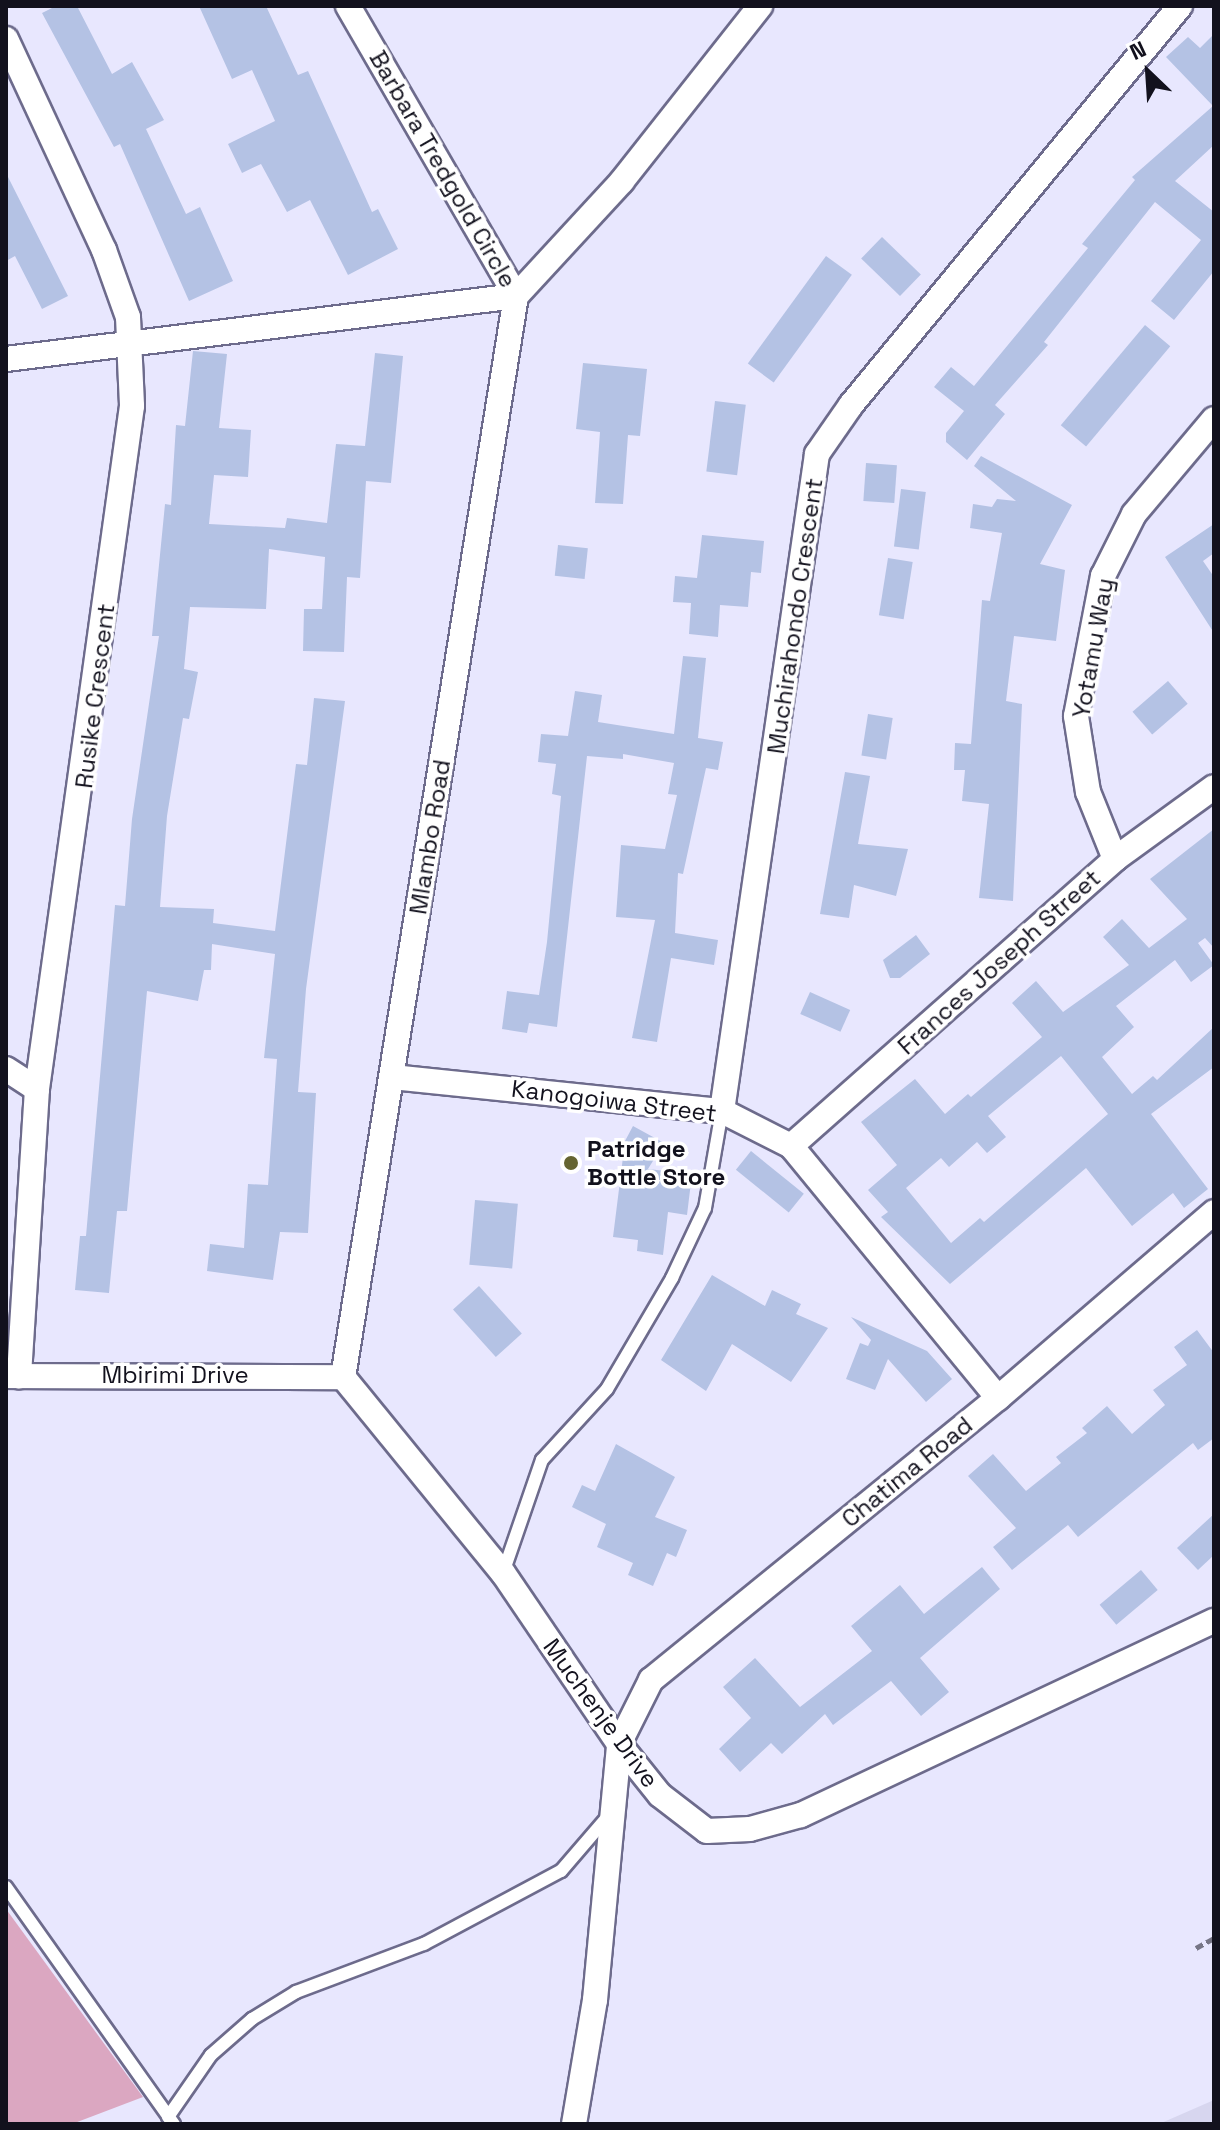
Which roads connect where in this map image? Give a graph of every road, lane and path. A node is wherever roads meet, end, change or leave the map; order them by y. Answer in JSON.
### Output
{"nodes":[{"id":1,"x":348,"y":6,"type":"edge"},
{"id":2,"x":760,"y":6,"type":"edge"},
{"id":3,"x":1180,"y":6,"type":"edge"},
{"id":4,"x":6,"y":39,"type":"edge"},
{"id":5,"x":516,"y":296,"type":"junction"},
{"id":6,"x":129,"y":344,"type":"junction"},
{"id":7,"x":6,"y":359,"type":"edge"},
{"id":8,"x":1214,"y":419,"type":"edge"},
{"id":9,"x":1214,"y":787,"type":"edge"},
{"id":10,"x":1115,"y":859,"type":"junction"},
{"id":11,"x":6,"y":1069,"type":"edge"},
{"id":12,"x":392,"y":1077,"type":"junction"},
{"id":13,"x":37,"y":1089,"type":"junction"},
{"id":14,"x":722,"y":1111,"type":"junction"},
{"id":15,"x":791,"y":1146,"type":"junction"},
{"id":16,"x":1214,"y":1212,"type":"edge"},
{"id":17,"x":12,"y":1376,"type":"edge"},
{"id":18,"x":343,"y":1377,"type":"junction"},
{"id":19,"x":998,"y":1398,"type":"junction"},
{"id":20,"x":503,"y":1573,"type":"junction"},
{"id":21,"x":1214,"y":1621,"type":"edge"},
{"id":22,"x":619,"y":1744,"type":"junction"},
{"id":23,"x":616,"y":1807,"type":"junction"},
{"id":24,"x":6,"y":1887,"type":"edge"},
{"id":25,"x":1214,"y":1938,"type":"edge"},
{"id":26,"x":1196,"y":1948,"type":"dead end"},
{"id":27,"x":171,"y":2120,"type":"edge"},
{"id":28,"x":574,"y":2124,"type":"edge"}],
"edges":[{"from":1,"to":5,"type":"street","name":"Barbara Tredgold Circle"},
{"from":2,"to":5,"type":"street","name":"Barbara Tredgold Circle"},
{"from":3,"to":14,"type":"street","name":"Muchirahondo Crescent"},
{"from":4,"to":6,"type":"street","name":"Rusike Crescent"},
{"from":5,"to":6,"type":"street"},
{"from":5,"to":12,"type":"street","name":"Mlambo Road"},
{"from":6,"to":7,"type":"street"},
{"from":6,"to":13,"type":"street","name":"Rusike Crescent"},
{"from":8,"to":10,"type":"street","name":"Yotamu Way"},
{"from":9,"to":10,"type":"street","name":"Frances Joseph Street"},
{"from":10,"to":15,"type":"street","name":"Frances Joseph Street"},
{"from":11,"to":13,"type":"street"},
{"from":12,"to":14,"type":"street","name":"Kanogoiwa Street"},
{"from":12,"to":18,"type":"street","name":"Mlambo Road"},
{"from":13,"to":17,"type":"street","name":"Rusike Crescent"},
{"from":14,"to":15,"type":"street","name":"Kanogoiwa Street"},
{"from":14,"to":20,"type":"lane"},
{"from":15,"to":19,"type":"street","name":"Kanogoiwa Street"},
{"from":16,"to":19,"type":"street","name":"Chatima Road"},
{"from":17,"to":18,"type":"street","name":"Mbirimi Drive"},
{"from":18,"to":20,"type":"street","name":"Muchenje Drive"},
{"from":19,"to":22,"type":"street","name":"Chatima Road"},
{"from":20,"to":22,"type":"street","name":"Muchenje Drive"},
{"from":21,"to":22,"type":"street","name":"Muchenje Drive"},
{"from":22,"to":23,"type":"street"},
{"from":23,"to":27,"type":"lane"},
{"from":23,"to":28,"type":"street"},
{"from":24,"to":27,"type":"lane"},
{"from":25,"to":26,"type":"path"}]}
